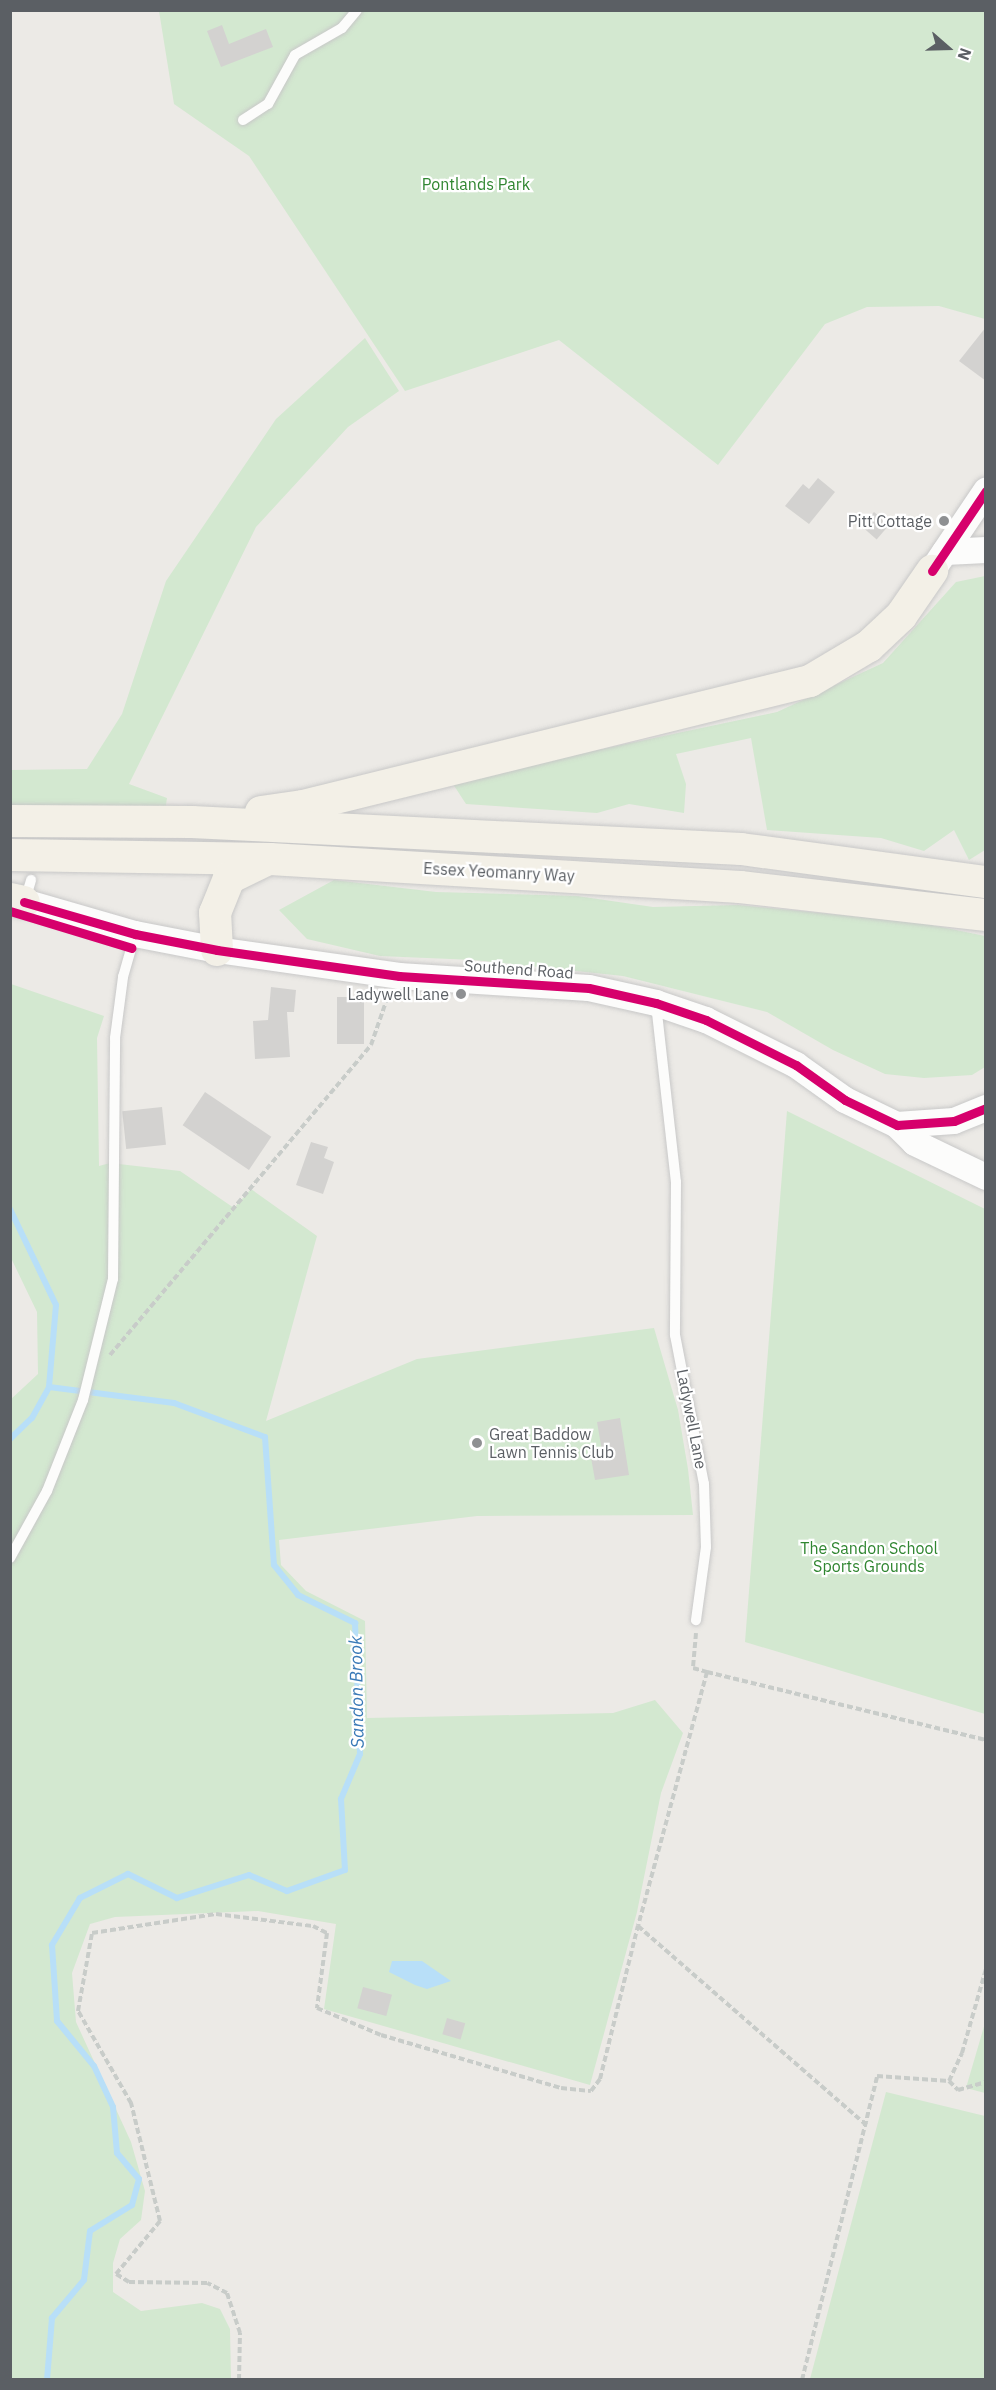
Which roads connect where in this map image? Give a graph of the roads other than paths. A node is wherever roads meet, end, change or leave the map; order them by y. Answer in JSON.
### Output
{"nodes":[{"id":1,"x":357,"y":10,"type":"edge"},
{"id":2,"x":243,"y":120,"type":"dead end"},
{"id":3,"x":986,"y":491,"type":"edge"},
{"id":4,"x":986,"y":550,"type":"edge"},
{"id":5,"x":938,"y":562,"type":"junction"},
{"id":6,"x":10,"y":821,"type":"edge"},
{"id":7,"x":192,"y":822,"type":"junction"},
{"id":8,"x":10,"y":855,"type":"edge"},
{"id":9,"x":270,"y":859,"type":"junction"},
{"id":10,"x":986,"y":882,"type":"edge"},
{"id":11,"x":22,"y":894,"type":"edge"},
{"id":12,"x":986,"y":915,"type":"edge"},
{"id":13,"x":135,"y":934,"type":"junction"},
{"id":14,"x":217,"y":950,"type":"junction"},
{"id":15,"x":656,"y":1003,"type":"junction"},
{"id":16,"x":985,"y":1109,"type":"edge"},
{"id":17,"x":897,"y":1125,"type":"junction"},
{"id":18,"x":986,"y":1177,"type":"edge"},
{"id":19,"x":10,"y":1558,"type":"edge"},
{"id":20,"x":696,"y":1620,"type":"road end"}],
"edges":[{"from":1,"to":2,"type":"lane"},
{"from":3,"to":5,"type":"street"},
{"from":4,"to":5,"type":"street"},
{"from":5,"to":7,"type":"main road"},
{"from":6,"to":7,"type":"main road"},
{"from":7,"to":10,"type":"main road","name":"Essex Yeomanry Way"},
{"from":8,"to":9,"type":"main road","name":"Essex Yeomanry Way"},
{"from":9,"to":12,"type":"main road","name":"Essex Yeomanry Way"},
{"from":9,"to":14,"type":"main road"},
{"from":11,"to":13,"type":"street","name":"Southend Road"},
{"from":13,"to":14,"type":"street","name":"Southend Road"},
{"from":13,"to":19,"type":"lane"},
{"from":14,"to":15,"type":"street","name":"Southend Road"},
{"from":15,"to":17,"type":"street","name":"Southend Road"},
{"from":15,"to":20,"type":"lane","name":"Ladywell Lane"},
{"from":16,"to":17,"type":"street","name":"Southend Road"},
{"from":17,"to":18,"type":"street"}]}
